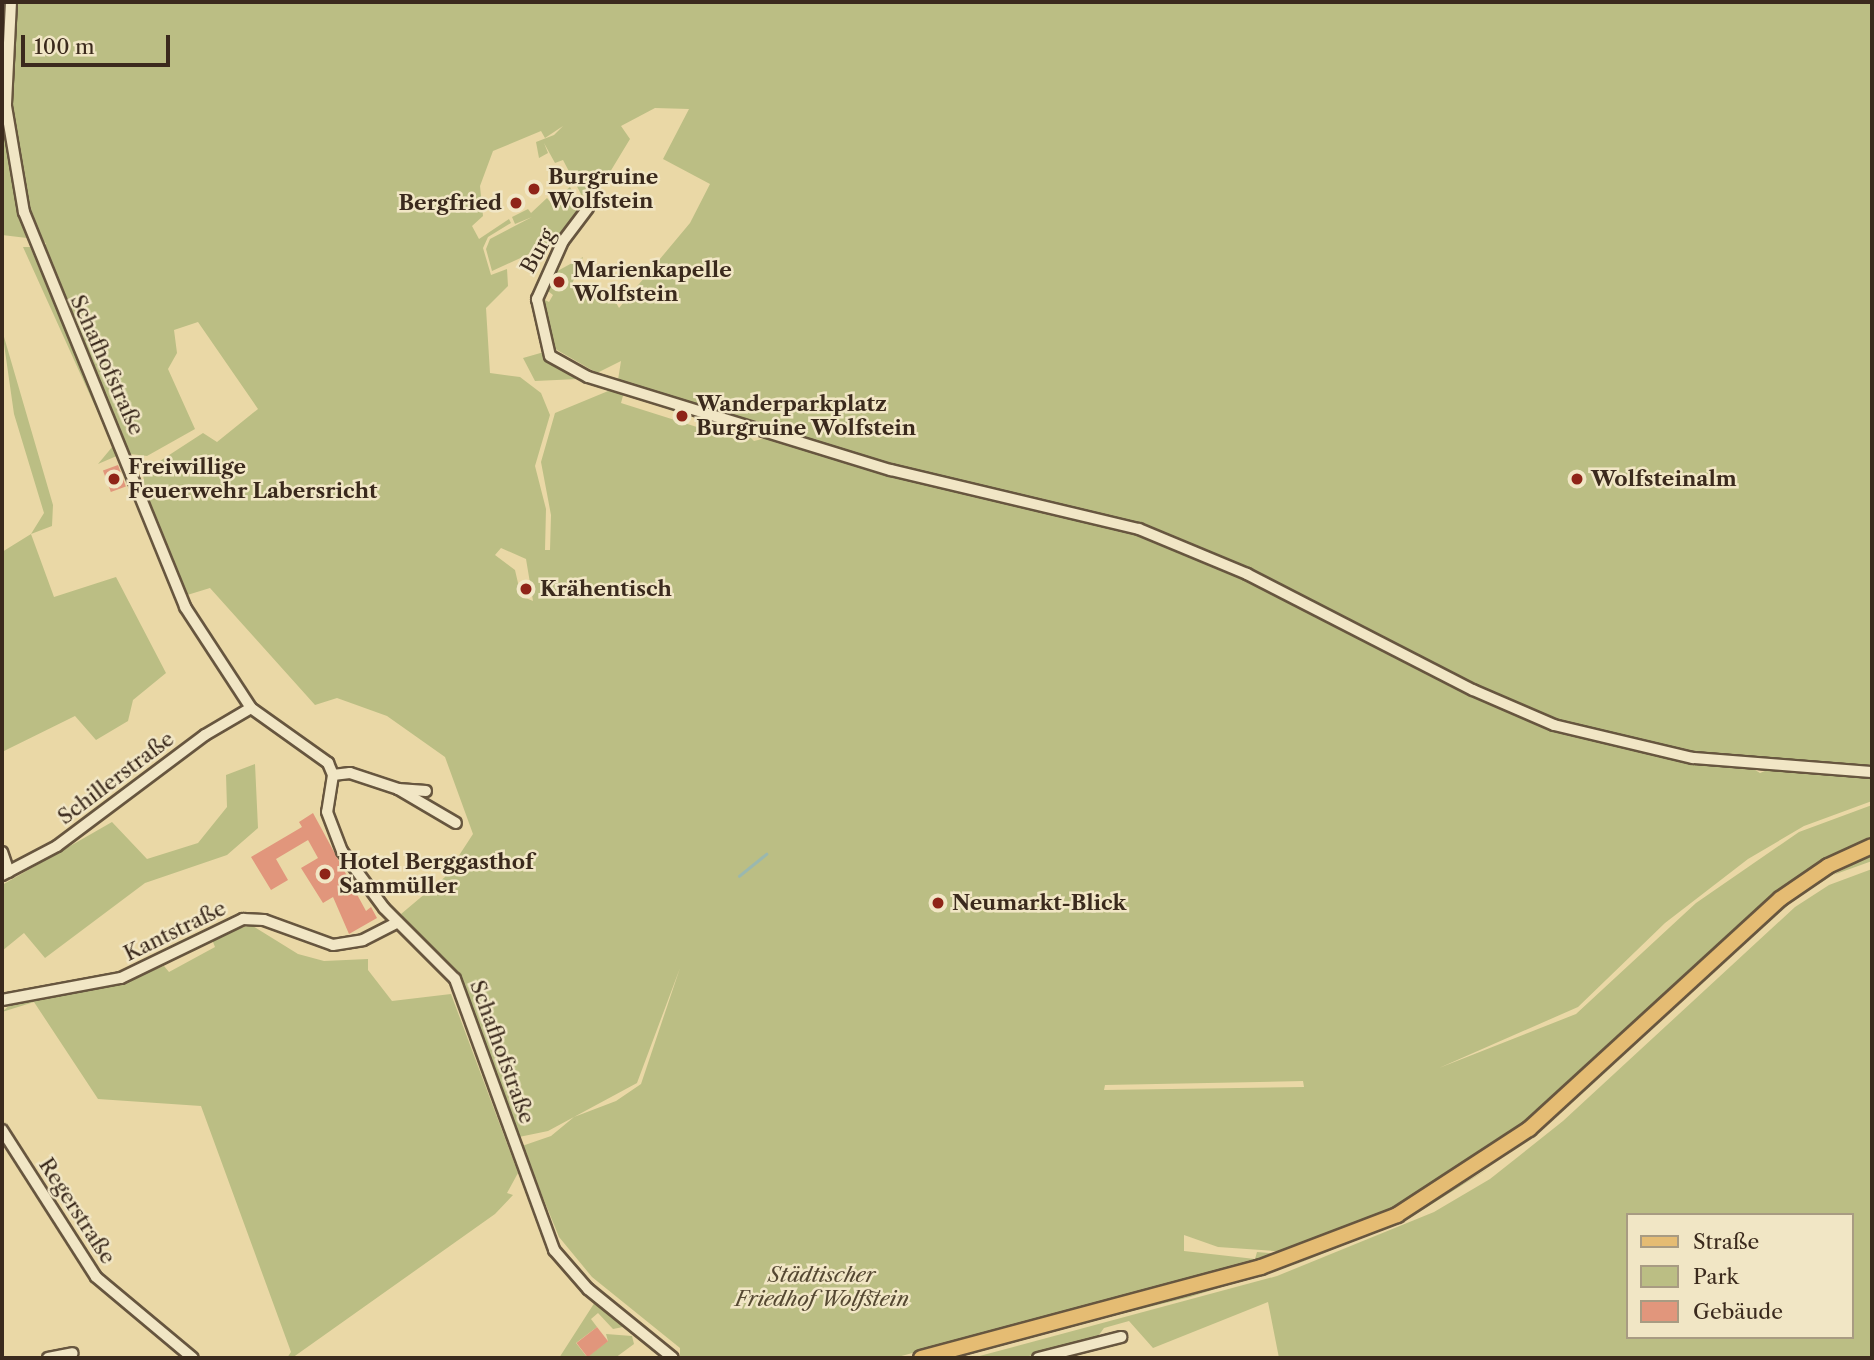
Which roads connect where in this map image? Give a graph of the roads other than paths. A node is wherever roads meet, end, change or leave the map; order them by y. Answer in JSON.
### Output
{"nodes":[{"id":1,"x":11,"y":2,"type":"edge"},
{"id":2,"x":588,"y":208,"type":"dead end"},
{"id":3,"x":251,"y":708,"type":"junction"},
{"id":4,"x":1872,"y":772,"type":"edge"},
{"id":5,"x":333,"y":775,"type":"junction"},
{"id":6,"x":398,"y":789,"type":"junction"},
{"id":7,"x":426,"y":791,"type":"dead end"},
{"id":8,"x":457,"y":823,"type":"dead end"},
{"id":9,"x":1872,"y":846,"type":"edge"},
{"id":10,"x":2,"y":852,"type":"edge"},
{"id":11,"x":5,"y":873,"type":"edge"},
{"id":12,"x":398,"y":922,"type":"junction"},
{"id":13,"x":2,"y":1000,"type":"edge"},
{"id":14,"x":2,"y":1130,"type":"edge"},
{"id":15,"x":1121,"y":1336,"type":"dead end"},
{"id":16,"x":73,"y":1353,"type":"dead end"},
{"id":17,"x":48,"y":1358,"type":"edge"},
{"id":18,"x":193,"y":1358,"type":"edge"},
{"id":19,"x":673,"y":1358,"type":"edge"},
{"id":20,"x":921,"y":1358,"type":"edge"},
{"id":21,"x":1038,"y":1358,"type":"edge"}],
"edges":[{"from":1,"to":3,"type":"street","name":"Schafhofstraße"},
{"from":2,"to":4,"type":"street","name":"Burg"},
{"from":3,"to":5,"type":"street","name":"Schafhofstraße"},
{"from":3,"to":11,"type":"street","name":"Schillerstraße"},
{"from":5,"to":6,"type":"street"},
{"from":5,"to":12,"type":"street","name":"Schafhofstraße"},
{"from":6,"to":7,"type":"street"},
{"from":6,"to":8,"type":"street"},
{"from":9,"to":20,"type":"main road"},
{"from":10,"to":11,"type":"street"},
{"from":12,"to":13,"type":"street","name":"Kantstraße"},
{"from":12,"to":19,"type":"street","name":"Schafhofstraße"},
{"from":14,"to":18,"type":"street","name":"Regerstraße"},
{"from":15,"to":21,"type":"street"},
{"from":16,"to":17,"type":"street"}]}
